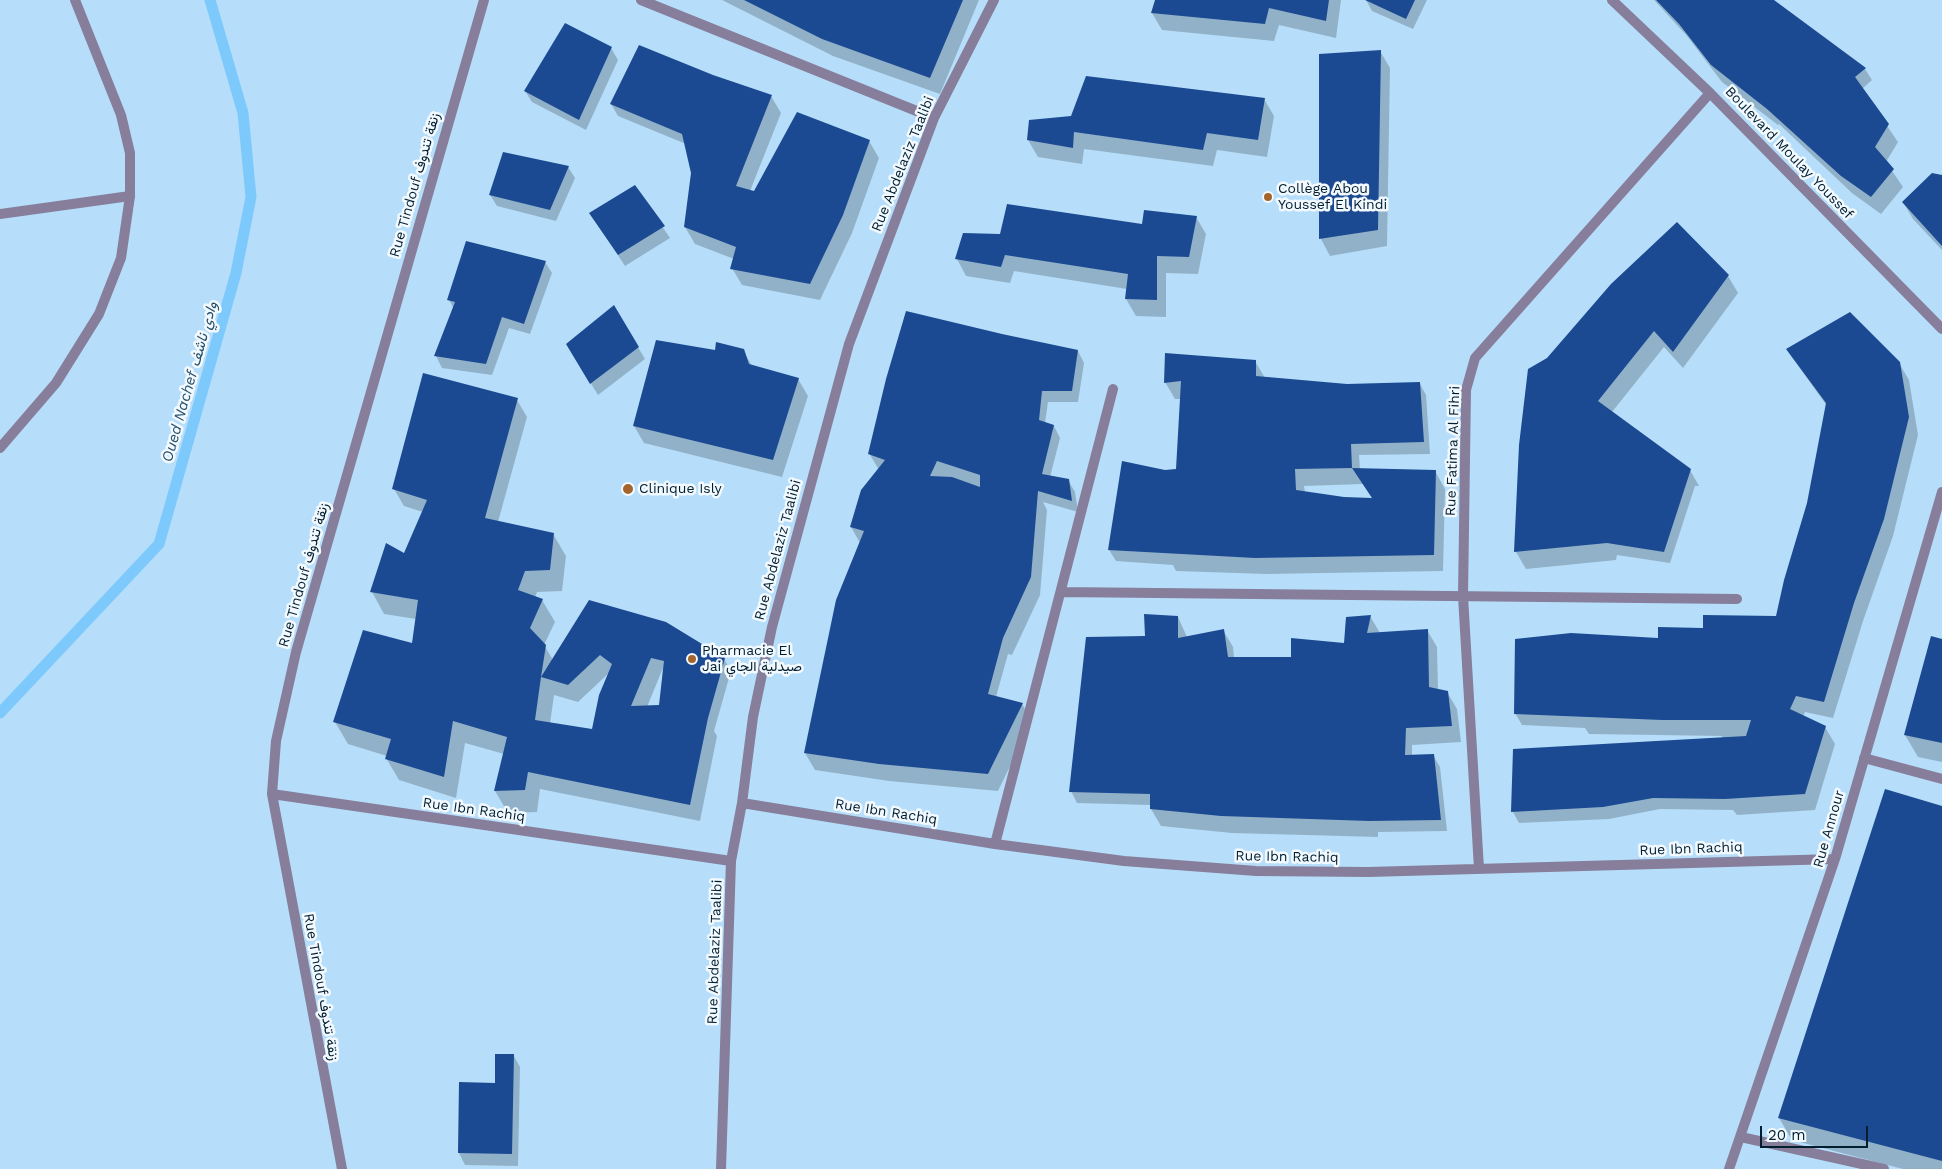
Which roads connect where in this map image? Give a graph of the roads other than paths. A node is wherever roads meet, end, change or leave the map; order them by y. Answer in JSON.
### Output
{"nodes":[{"id":1,"x":75,"y":0,"type":"edge"},
{"id":2,"x":484,"y":0,"type":"edge"},
{"id":3,"x":640,"y":0,"type":"edge"},
{"id":4,"x":994,"y":0,"type":"edge"},
{"id":5,"x":1612,"y":0,"type":"edge"},
{"id":6,"x":1710,"y":93,"type":"junction"},
{"id":7,"x":934,"y":118,"type":"junction"},
{"id":8,"x":130,"y":196,"type":"junction"},
{"id":9,"x":0,"y":214,"type":"edge"},
{"id":10,"x":1942,"y":329,"type":"edge"},
{"id":11,"x":1113,"y":389,"type":"dead end"},
{"id":12,"x":0,"y":448,"type":"edge"},
{"id":13,"x":1942,"y":492,"type":"edge"},
{"id":14,"x":1061,"y":592,"type":"junction"},
{"id":15,"x":1463,"y":596,"type":"junction"},
{"id":16,"x":1737,"y":600,"type":"dead end"},
{"id":17,"x":1864,"y":758,"type":"junction"},
{"id":18,"x":1942,"y":779,"type":"edge"},
{"id":19,"x":272,"y":794,"type":"junction"},
{"id":20,"x":742,"y":803,"type":"junction"},
{"id":21,"x":995,"y":844,"type":"junction"},
{"id":22,"x":1835,"y":859,"type":"junction"},
{"id":23,"x":732,"y":860,"type":"junction"},
{"id":24,"x":1479,"y":869,"type":"junction"},
{"id":25,"x":1741,"y":1137,"type":"junction"},
{"id":26,"x":342,"y":1169,"type":"edge"},
{"id":27,"x":721,"y":1169,"type":"edge"},
{"id":28,"x":1729,"y":1169,"type":"edge"},
{"id":29,"x":1884,"y":1169,"type":"edge"}],
"edges":[{"from":1,"to":8,"type":"street"},
{"from":2,"to":19,"type":"street","name":"Rue Tindouf زنقة تندوف"},
{"from":3,"to":7,"type":"street"},
{"from":4,"to":7,"type":"street","name":"Rue Abdelaziz Taalibi"},
{"from":5,"to":6,"type":"street","name":"Boulevard Moulay Youssef"},
{"from":6,"to":10,"type":"street","name":"Boulevard Moulay Youssef"},
{"from":6,"to":15,"type":"street","name":"Rue Fatima Al Fihri"},
{"from":7,"to":20,"type":"street","name":"Rue Abdelaziz Taalibi"},
{"from":8,"to":9,"type":"street"},
{"from":8,"to":12,"type":"street"},
{"from":11,"to":14,"type":"street"},
{"from":13,"to":17,"type":"street","name":"Rue Annour"},
{"from":14,"to":15,"type":"street"},
{"from":14,"to":21,"type":"street"},
{"from":15,"to":16,"type":"street"},
{"from":15,"to":24,"type":"street","name":"Rue Fatima Al Fihri"},
{"from":17,"to":18,"type":"street"},
{"from":17,"to":22,"type":"street","name":"Rue Annour"},
{"from":19,"to":23,"type":"street","name":"Rue Ibn Rachiq"},
{"from":19,"to":26,"type":"street","name":"Rue Tindouf زنقة تندوف"},
{"from":20,"to":21,"type":"street","name":"Rue Ibn Rachiq"},
{"from":20,"to":23,"type":"street","name":"Rue Abdelaziz Taalibi"},
{"from":21,"to":24,"type":"street","name":"Rue Ibn Rachiq"},
{"from":22,"to":24,"type":"street","name":"Rue Ibn Rachiq"},
{"from":22,"to":25,"type":"street","name":"Rue Annour"},
{"from":23,"to":27,"type":"street","name":"Rue Abdelaziz Taalibi"},
{"from":25,"to":28,"type":"street","name":"Rue Annour"},
{"from":25,"to":29,"type":"street"}]}
